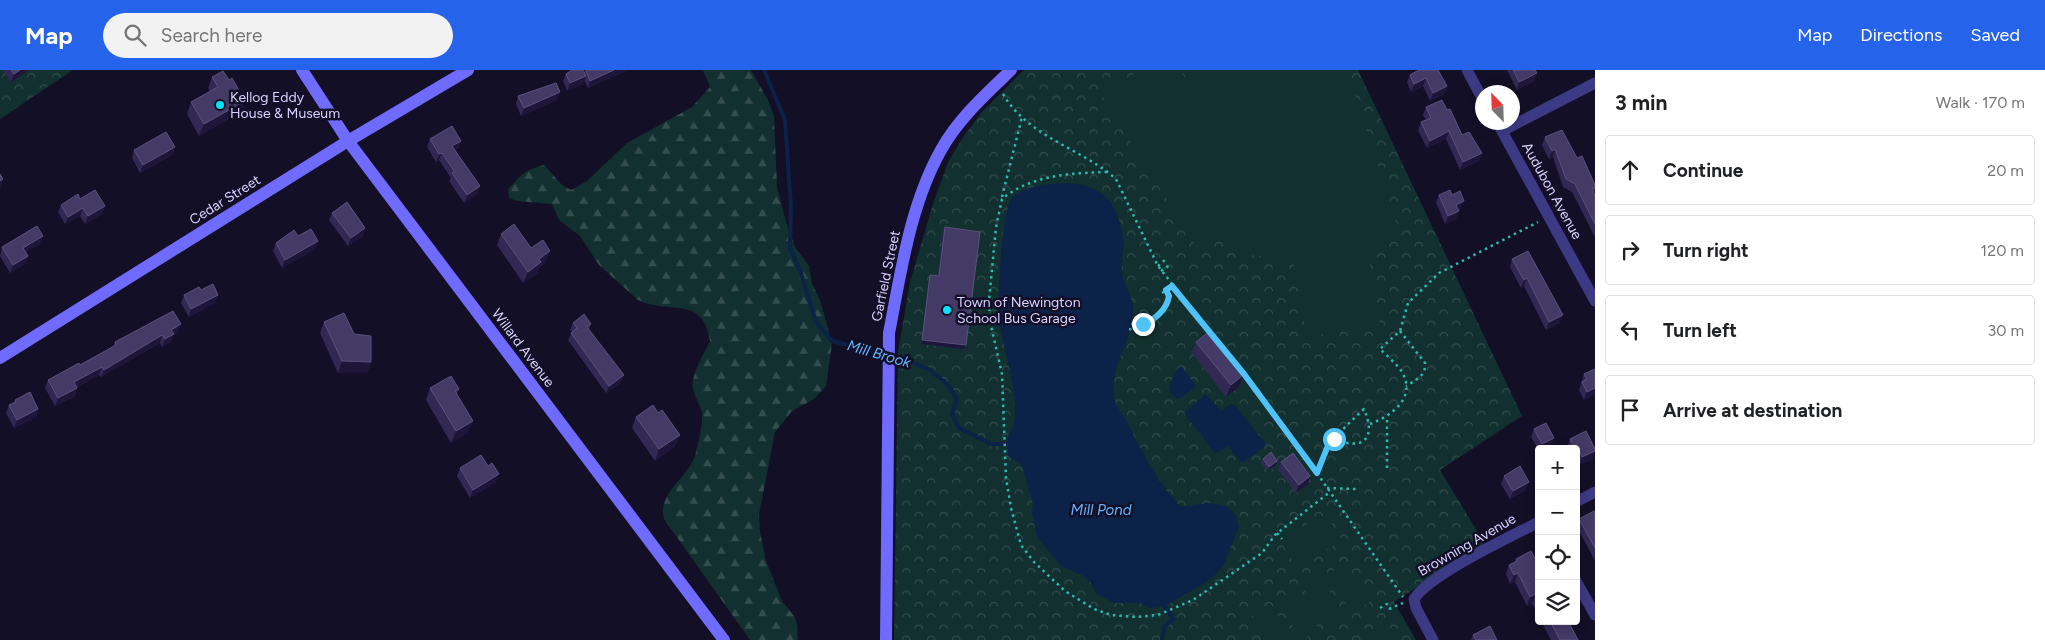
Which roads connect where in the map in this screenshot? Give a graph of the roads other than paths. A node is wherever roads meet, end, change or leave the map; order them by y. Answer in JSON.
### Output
{"nodes":[{"id":1,"x":302,"y":70,"type":"edge"},
{"id":2,"x":468,"y":70,"type":"edge"},
{"id":3,"x":1011,"y":70,"type":"edge"},
{"id":4,"x":1467,"y":70,"type":"edge"},
{"id":5,"x":1595,"y":83,"type":"edge"},
{"id":6,"x":1475,"y":85,"type":"edge"},
{"id":7,"x":1520,"y":117,"type":"edge"},
{"id":8,"x":1501,"y":130,"type":"edge"},
{"id":9,"x":348,"y":141,"type":"junction"},
{"id":10,"x":1595,"y":301,"type":"edge"},
{"id":11,"x":0,"y":358,"type":"edge"},
{"id":12,"x":1595,"y":492,"type":"edge"},
{"id":13,"x":1580,"y":500,"type":"edge"},
{"id":14,"x":1535,"y":524,"type":"edge"},
{"id":15,"x":1580,"y":587,"type":"edge"},
{"id":16,"x":1595,"y":615,"type":"edge"},
{"id":17,"x":724,"y":640,"type":"edge"},
{"id":18,"x":886,"y":640,"type":"edge"},
{"id":19,"x":1433,"y":640,"type":"edge"}],
"edges":[{"from":1,"to":9,"type":"main road","name":"Willard Avenue"},
{"from":2,"to":9,"type":"main road","name":"Cedar Street"},
{"from":3,"to":18,"type":"main road","name":"Garfield Street"},
{"from":4,"to":6,"type":"street"},
{"from":5,"to":7,"type":"street"},
{"from":8,"to":10,"type":"street","name":"Audubon Avenue"},
{"from":9,"to":11,"type":"main road","name":"Cedar Street"},
{"from":9,"to":17,"type":"main road","name":"Willard Avenue"},
{"from":12,"to":13,"type":"street"},
{"from":14,"to":19,"type":"street","name":"Browning Avenue"},
{"from":15,"to":16,"type":"street"}]}
